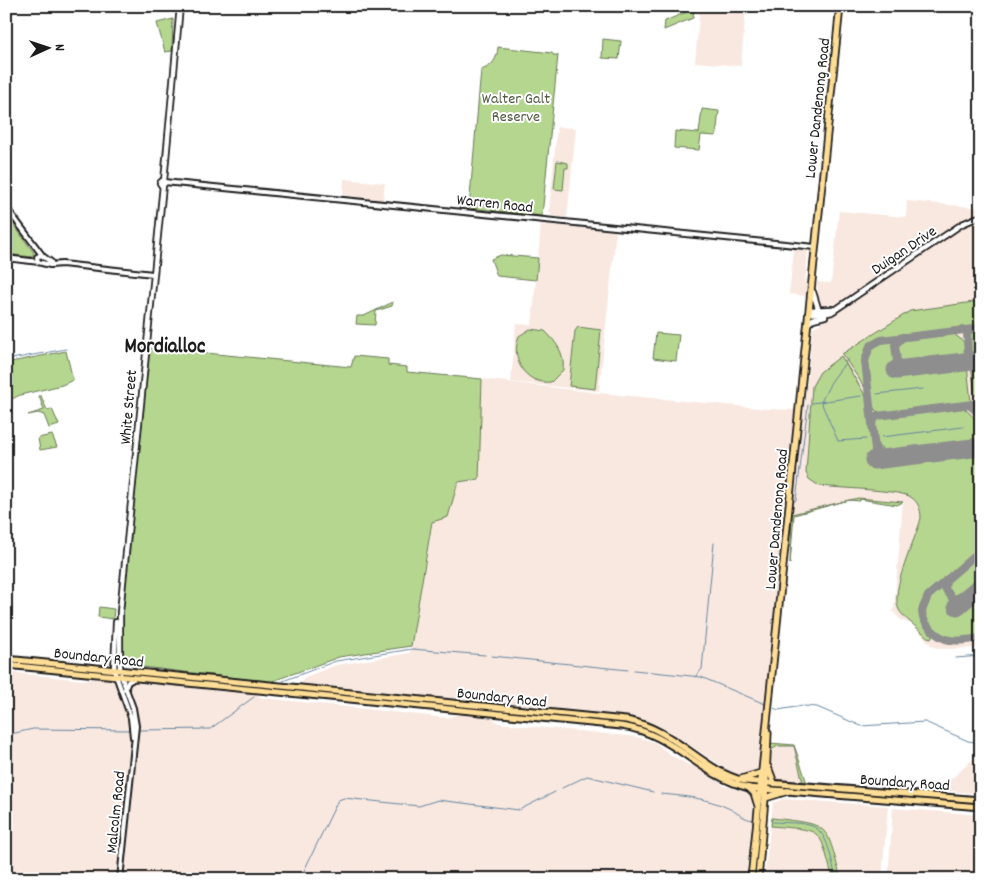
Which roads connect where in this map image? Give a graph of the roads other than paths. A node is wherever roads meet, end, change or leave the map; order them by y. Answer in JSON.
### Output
{"nodes":[{"id":1,"x":180,"y":6,"type":"edge"},
{"id":2,"x":840,"y":6,"type":"edge"},
{"id":3,"x":163,"y":183,"type":"junction"},
{"id":4,"x":6,"y":207,"type":"edge"},
{"id":5,"x":981,"y":216,"type":"edge"},
{"id":6,"x":815,"y":246,"type":"junction"},
{"id":7,"x":39,"y":256,"type":"junction"},
{"id":8,"x":6,"y":258,"type":"edge"},
{"id":9,"x":28,"y":260,"type":"junction"},
{"id":10,"x":40,"y":262,"type":"junction"},
{"id":11,"x":50,"y":263,"type":"junction"},
{"id":12,"x":813,"y":272,"type":"junction"},
{"id":13,"x":153,"y":273,"type":"junction"},
{"id":14,"x":813,"y":292,"type":"junction"},
{"id":15,"x":841,"y":305,"type":"junction"},
{"id":16,"x":821,"y":310,"type":"junction"},
{"id":17,"x":810,"y":312,"type":"junction"},
{"id":18,"x":832,"y":312,"type":"junction"},
{"id":19,"x":808,"y":324,"type":"junction"},
{"id":20,"x":128,"y":532,"type":"junction"},
{"id":21,"x":119,"y":656,"type":"junction"},
{"id":22,"x":6,"y":659,"type":"edge"},
{"id":23,"x":6,"y":665,"type":"edge"},
{"id":24,"x":132,"y":672,"type":"junction"},
{"id":25,"x":118,"y":673,"type":"junction"},
{"id":26,"x":136,"y":678,"type":"junction"},
{"id":27,"x":298,"y":688,"type":"junction"},
{"id":28,"x":125,"y":689,"type":"junction"},
{"id":29,"x":322,"y":697,"type":"junction"},
{"id":30,"x":767,"y":723,"type":"junction"},
{"id":31,"x":133,"y":747,"type":"junction"},
{"id":32,"x":767,"y":765,"type":"junction"},
{"id":33,"x":761,"y":773,"type":"junction"},
{"id":34,"x":738,"y":780,"type":"junction"},
{"id":35,"x":774,"y":782,"type":"junction"},
{"id":36,"x":763,"y":785,"type":"junction"},
{"id":37,"x":749,"y":788,"type":"junction"},
{"id":38,"x":788,"y":791,"type":"junction"},
{"id":39,"x":765,"y":798,"type":"junction"},
{"id":40,"x":981,"y":800,"type":"edge"},
{"id":41,"x":981,"y":807,"type":"edge"},
{"id":42,"x":759,"y":813,"type":"junction"},
{"id":43,"x":120,"y":879,"type":"edge"},
{"id":44,"x":751,"y":879,"type":"edge"},
{"id":45,"x":758,"y":879,"type":"edge"}],
"edges":[{"from":1,"to":3,"type":"main road","name":"White Street"},
{"from":2,"to":6,"type":"highway","name":"Lower Dandenong Road"},
{"from":3,"to":6,"type":"street","name":"Warren Road"},
{"from":3,"to":13,"type":"main road","name":"White Street"},
{"from":4,"to":7,"type":"street"},
{"from":5,"to":15,"type":"main road","name":"Duigan Drive"},
{"from":6,"to":12,"type":"highway","name":"Lower Dandenong Road"},
{"from":7,"to":9,"type":"street"},
{"from":7,"to":10,"type":"street"},
{"from":7,"to":11,"type":"street"},
{"from":8,"to":9,"type":"street"},
{"from":9,"to":10,"type":"street"},
{"from":10,"to":11,"type":"street"},
{"from":11,"to":13,"type":"street"},
{"from":12,"to":14,"type":"highway","name":"Lower Dandenong Road"},
{"from":12,"to":17,"type":"highway","name":"Lower Dandenong Road"},
{"from":13,"to":20,"type":"main road","name":"White Street"},
{"from":14,"to":16,"type":"main road"},
{"from":14,"to":17,"type":"highway","name":"Lower Dandenong Road"},
{"from":15,"to":16,"type":"main road","name":"Duigan Drive"},
{"from":15,"to":18,"type":"main road","name":"Duigan Drive"},
{"from":16,"to":17,"type":"main road","name":"Duigan Drive"},
{"from":17,"to":18,"type":"main road"},
{"from":17,"to":19,"type":"highway","name":"Lower Dandenong Road"},
{"from":18,"to":19,"type":"main road","name":"Duigan Drive"},
{"from":19,"to":30,"type":"highway","name":"Lower Dandenong Road"},
{"from":20,"to":21,"type":"main road","name":"White Street"},
{"from":20,"to":25,"type":"main road","name":"White Street"},
{"from":21,"to":24,"type":"main road"},
{"from":21,"to":25,"type":"main road","name":"White Street"},
{"from":22,"to":25,"type":"main road","name":"Boundary Road"},
{"from":23,"to":25,"type":"main road","name":"Boundary Road"},
{"from":24,"to":25,"type":"main road","name":"Boundary Road"},
{"from":24,"to":27,"type":"main road","name":"Boundary Road"},
{"from":25,"to":26,"type":"main road","name":"Boundary Road"},
{"from":25,"to":28,"type":"street","name":"Malcolm Road"},
{"from":25,"to":31,"type":"street","name":"Malcolm Road"},
{"from":26,"to":28,"type":"street"},
{"from":26,"to":29,"type":"main road","name":"Boundary Road"},
{"from":27,"to":29,"type":"main road"},
{"from":27,"to":34,"type":"main road","name":"Boundary Road"},
{"from":28,"to":31,"type":"street","name":"Malcolm Road"},
{"from":29,"to":37,"type":"main road","name":"Boundary Road"},
{"from":30,"to":32,"type":"highway","name":"Lower Dandenong Road"},
{"from":30,"to":33,"type":"highway","name":"Lower Dandenong Road"},
{"from":31,"to":43,"type":"street","name":"Malcolm Road"},
{"from":32,"to":35,"type":"highway"},
{"from":32,"to":36,"type":"highway","name":"Lower Dandenong Road"},
{"from":33,"to":34,"type":"highway"},
{"from":33,"to":36,"type":"highway","name":"Lower Dandenong Road"},
{"from":34,"to":36,"type":"main road","name":"Boundary Road"},
{"from":35,"to":36,"type":"main road","name":"Boundary Road"},
{"from":35,"to":40,"type":"main road","name":"Boundary Road"},
{"from":36,"to":37,"type":"main road","name":"Boundary Road"},
{"from":36,"to":38,"type":"main road","name":"Boundary Road"},
{"from":36,"to":39,"type":"highway","name":"Lower Dandenong Road"},
{"from":36,"to":42,"type":"highway","name":"Lower Dandenong Road"},
{"from":37,"to":42,"type":"highway"},
{"from":38,"to":39,"type":"highway"},
{"from":38,"to":41,"type":"main road","name":"Boundary Road"},
{"from":39,"to":45,"type":"highway","name":"Lower Dandenong Road"},
{"from":42,"to":44,"type":"highway","name":"Lower Dandenong Road"}]}
